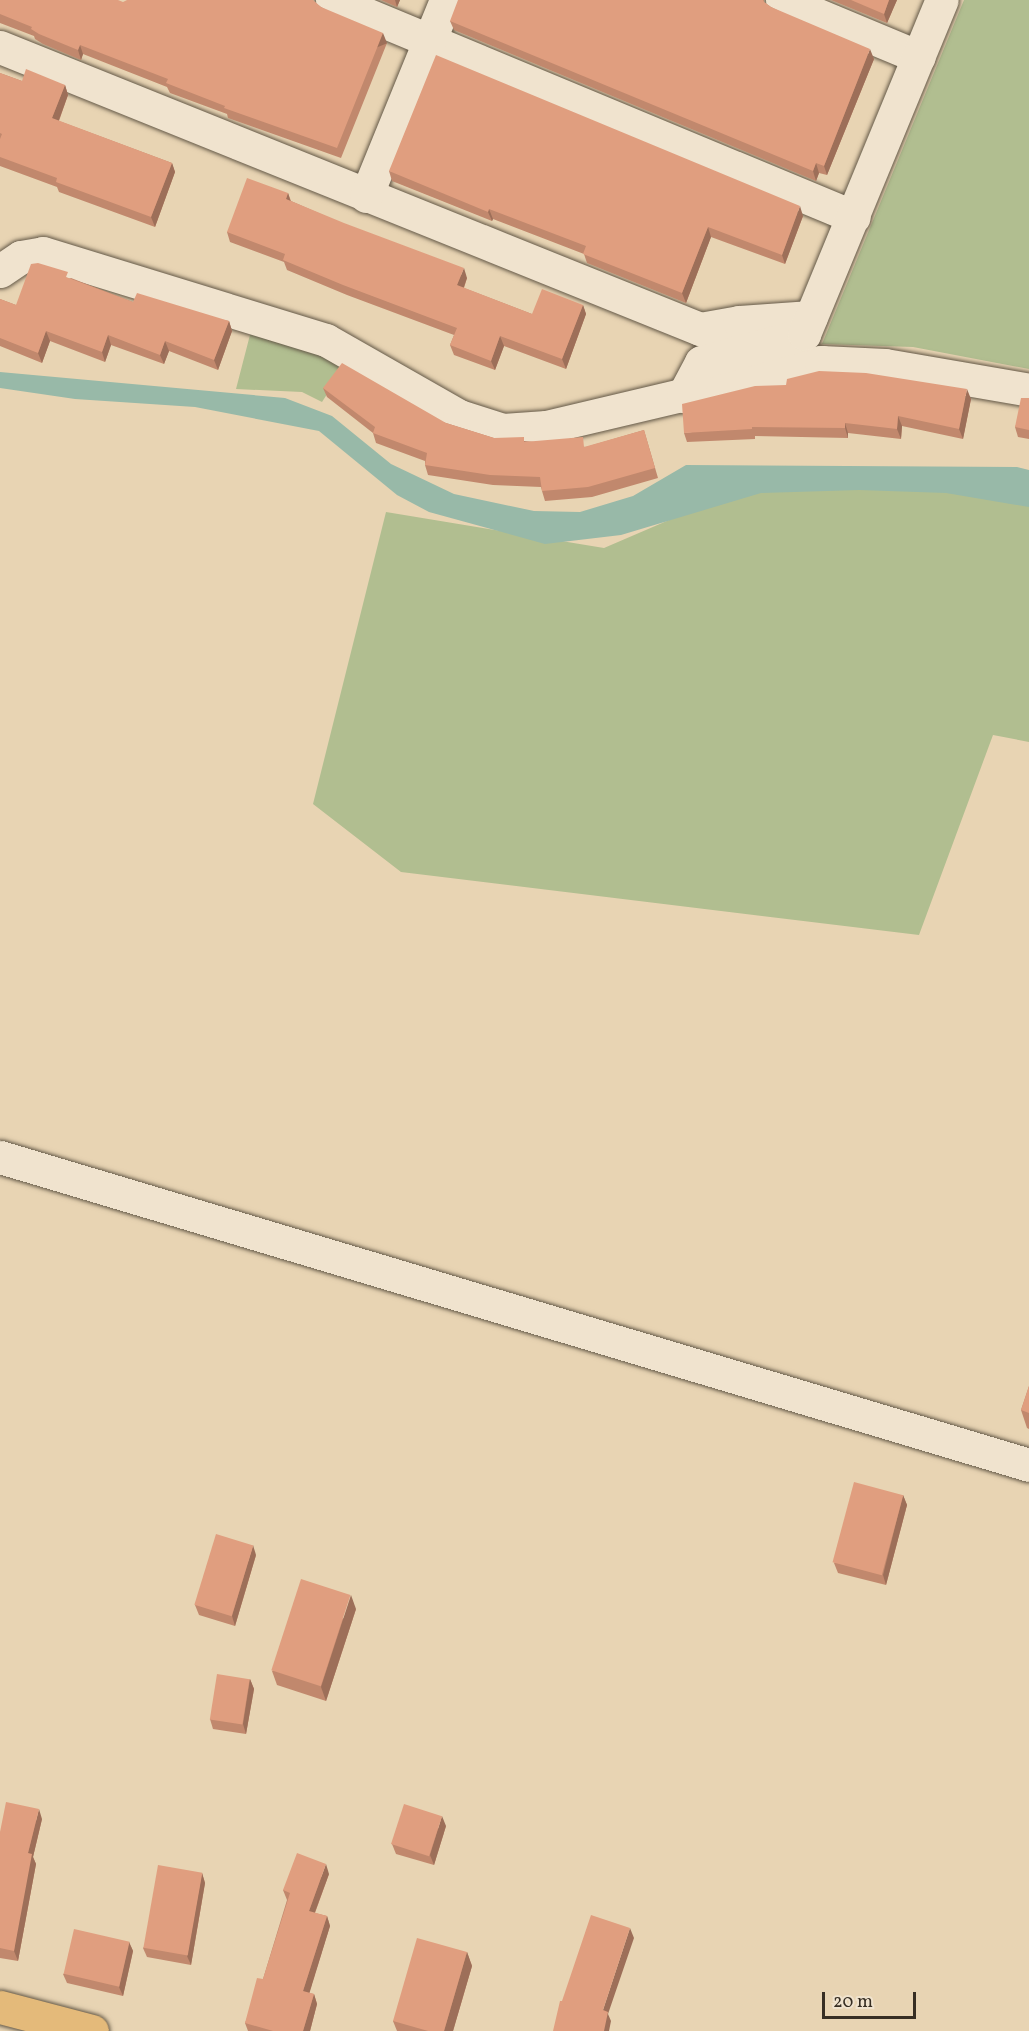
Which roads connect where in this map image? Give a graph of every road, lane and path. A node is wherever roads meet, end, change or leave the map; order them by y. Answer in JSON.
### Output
{"nodes":[{"id":1,"x":332,"y":0,"type":"edge"},
{"id":2,"x":446,"y":0,"type":"edge"},
{"id":3,"x":782,"y":0,"type":"edge"},
{"id":4,"x":942,"y":0,"type":"edge"},
{"id":5,"x":430,"y":41,"type":"junction"},
{"id":6,"x":0,"y":47,"type":"edge"},
{"id":7,"x":919,"y":57,"type":"junction"},
{"id":8,"x":366,"y":196,"type":"junction"},
{"id":9,"x":854,"y":218,"type":"junction"},
{"id":10,"x":0,"y":271,"type":"edge"},
{"id":11,"x":811,"y":317,"type":"junction"},
{"id":12,"x":1029,"y":390,"type":"edge"},
{"id":13,"x":683,"y":396,"type":"junction"},
{"id":14,"x":0,"y":1157,"type":"edge"},
{"id":15,"x":1029,"y":1465,"type":"edge"},
{"id":16,"x":0,"y":2007,"type":"edge"},
{"id":17,"x":92,"y":2031,"type":"edge"}],
"edges":[{"from":1,"to":5,"type":"street"},
{"from":2,"to":5,"type":"street"},
{"from":3,"to":7,"type":"street"},
{"from":4,"to":7,"type":"street"},
{"from":5,"to":8,"type":"street"},
{"from":5,"to":9,"type":"street"},
{"from":6,"to":8,"type":"street"},
{"from":7,"to":9,"type":"street"},
{"from":8,"to":11,"type":"street"},
{"from":9,"to":11,"type":"street"},
{"from":10,"to":13,"type":"street"},
{"from":11,"to":13,"type":"street"},
{"from":12,"to":13,"type":"street"},
{"from":14,"to":15,"type":"street"},
{"from":16,"to":17,"type":"main road"}]}
